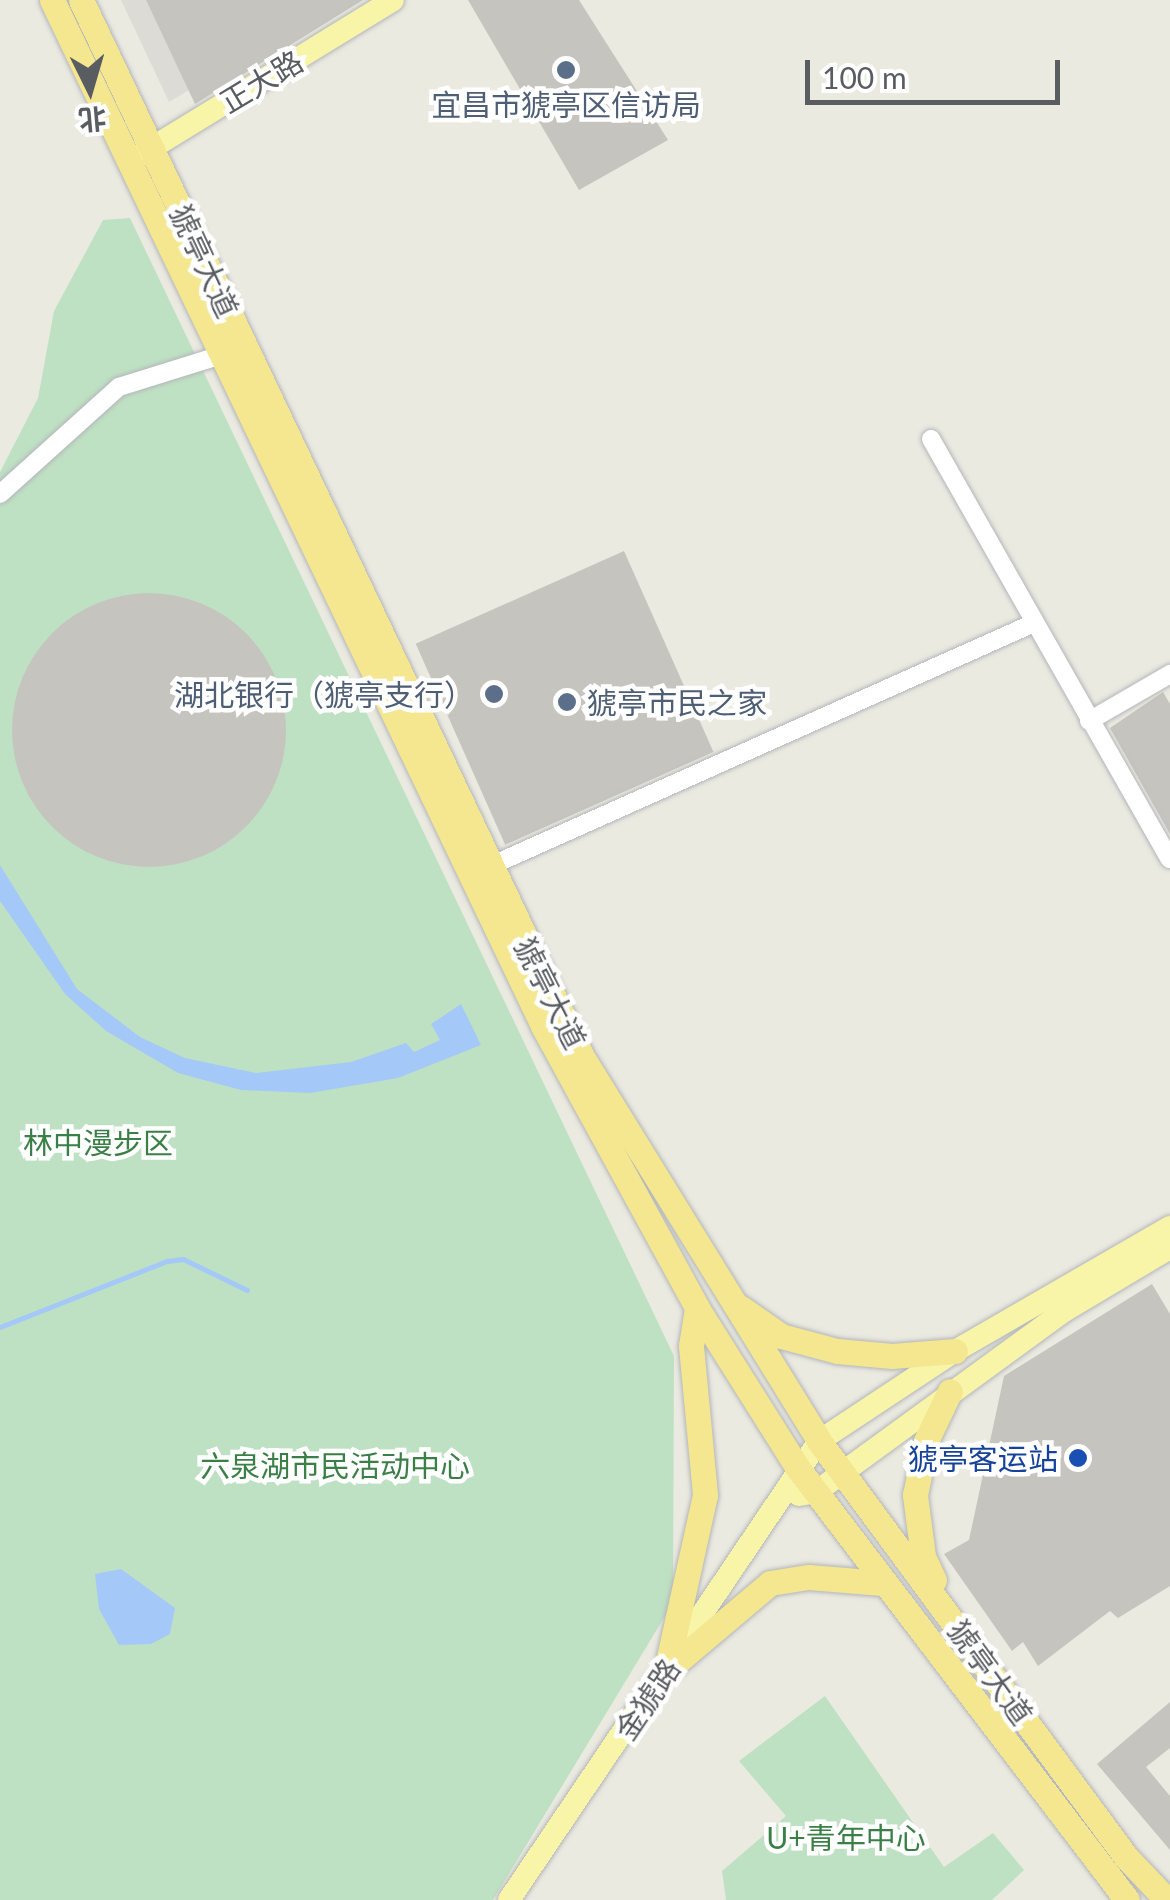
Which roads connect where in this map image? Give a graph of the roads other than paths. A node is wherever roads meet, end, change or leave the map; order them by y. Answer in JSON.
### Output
{"nodes":[{"id":1,"x":52,"y":0,"type":"edge"},
{"id":2,"x":81,"y":0,"type":"edge"},
{"id":3,"x":393,"y":0,"type":"edge"},
{"id":4,"x":152,"y":147,"type":"junction"},
{"id":5,"x":130,"y":161,"type":"junction"},
{"id":6,"x":222,"y":354,"type":"junction"},
{"id":7,"x":931,"y":440,"type":"dead end"},
{"id":8,"x":0,"y":494,"type":"edge"},
{"id":9,"x":1034,"y":622,"type":"junction"},
{"id":10,"x":1170,"y":674,"type":"edge"},
{"id":11,"x":1089,"y":721,"type":"junction"},
{"id":12,"x":1170,"y":858,"type":"edge"},
{"id":13,"x":488,"y":867,"type":"junction"},
{"id":14,"x":1170,"y":1227,"type":"edge"},
{"id":15,"x":1170,"y":1248,"type":"edge"},
{"id":16,"x":731,"y":1301,"type":"junction"},
{"id":17,"x":697,"y":1308,"type":"junction"},
{"id":18,"x":955,"y":1352,"type":"junction"},
{"id":19,"x":950,"y":1392,"type":"junction"},
{"id":20,"x":819,"y":1442,"type":"junction"},
{"id":21,"x":797,"y":1467,"type":"junction"},
{"id":22,"x":840,"y":1470,"type":"junction"},
{"id":23,"x":816,"y":1492,"type":"junction"},
{"id":24,"x":786,"y":1498,"type":"junction"},
{"id":25,"x":882,"y":1583,"type":"junction"},
{"id":26,"x":960,"y":1628,"type":"junction"},
{"id":27,"x":666,"y":1671,"type":"junction"},
{"id":28,"x":509,"y":1900,"type":"edge"},
{"id":29,"x":1127,"y":1900,"type":"edge"},
{"id":30,"x":1167,"y":1900,"type":"edge"}],
"edges":[{"from":1,"to":5,"type":"highway","name":"猇亭大道"},
{"from":2,"to":4,"type":"highway","name":"猇亭大道"},
{"from":3,"to":4,"type":"main road","name":"正大路"},
{"from":4,"to":5,"type":"main road","name":"正大路"},
{"from":4,"to":13,"type":"highway","name":"猇亭大道"},
{"from":5,"to":6,"type":"highway","name":"猇亭大道"},
{"from":6,"to":8,"type":"street"},
{"from":6,"to":17,"type":"highway","name":"猇亭大道"},
{"from":7,"to":9,"type":"street"},
{"from":9,"to":11,"type":"street"},
{"from":9,"to":13,"type":"street"},
{"from":10,"to":11,"type":"street"},
{"from":11,"to":12,"type":"street"},
{"from":13,"to":16,"type":"highway","name":"猇亭大道"},
{"from":14,"to":18,"type":"main road","name":"金猇路"},
{"from":15,"to":19,"type":"main road"},
{"from":16,"to":18,"type":"highway"},
{"from":16,"to":20,"type":"highway","name":"猇亭大道"},
{"from":17,"to":21,"type":"highway","name":"猇亭大道"},
{"from":17,"to":27,"type":"highway"},
{"from":18,"to":20,"type":"main road","name":"金猇路"},
{"from":19,"to":22,"type":"main road"},
{"from":19,"to":26,"type":"highway"},
{"from":20,"to":21,"type":"main road","name":"金猇路"},
{"from":20,"to":22,"type":"highway","name":"猇亭大道"},
{"from":21,"to":23,"type":"highway","name":"猇亭大道"},
{"from":21,"to":24,"type":"main road","name":"金猇路"},
{"from":22,"to":23,"type":"main road"},
{"from":22,"to":26,"type":"highway","name":"猇亭大道"},
{"from":23,"to":24,"type":"main road"},
{"from":23,"to":25,"type":"highway","name":"猇亭大道"},
{"from":24,"to":27,"type":"main road","name":"金猇路"},
{"from":25,"to":27,"type":"highway"},
{"from":25,"to":29,"type":"highway","name":"猇亭大道"},
{"from":26,"to":30,"type":"highway","name":"猇亭大道"},
{"from":27,"to":28,"type":"main road","name":"金猇路"}]}
